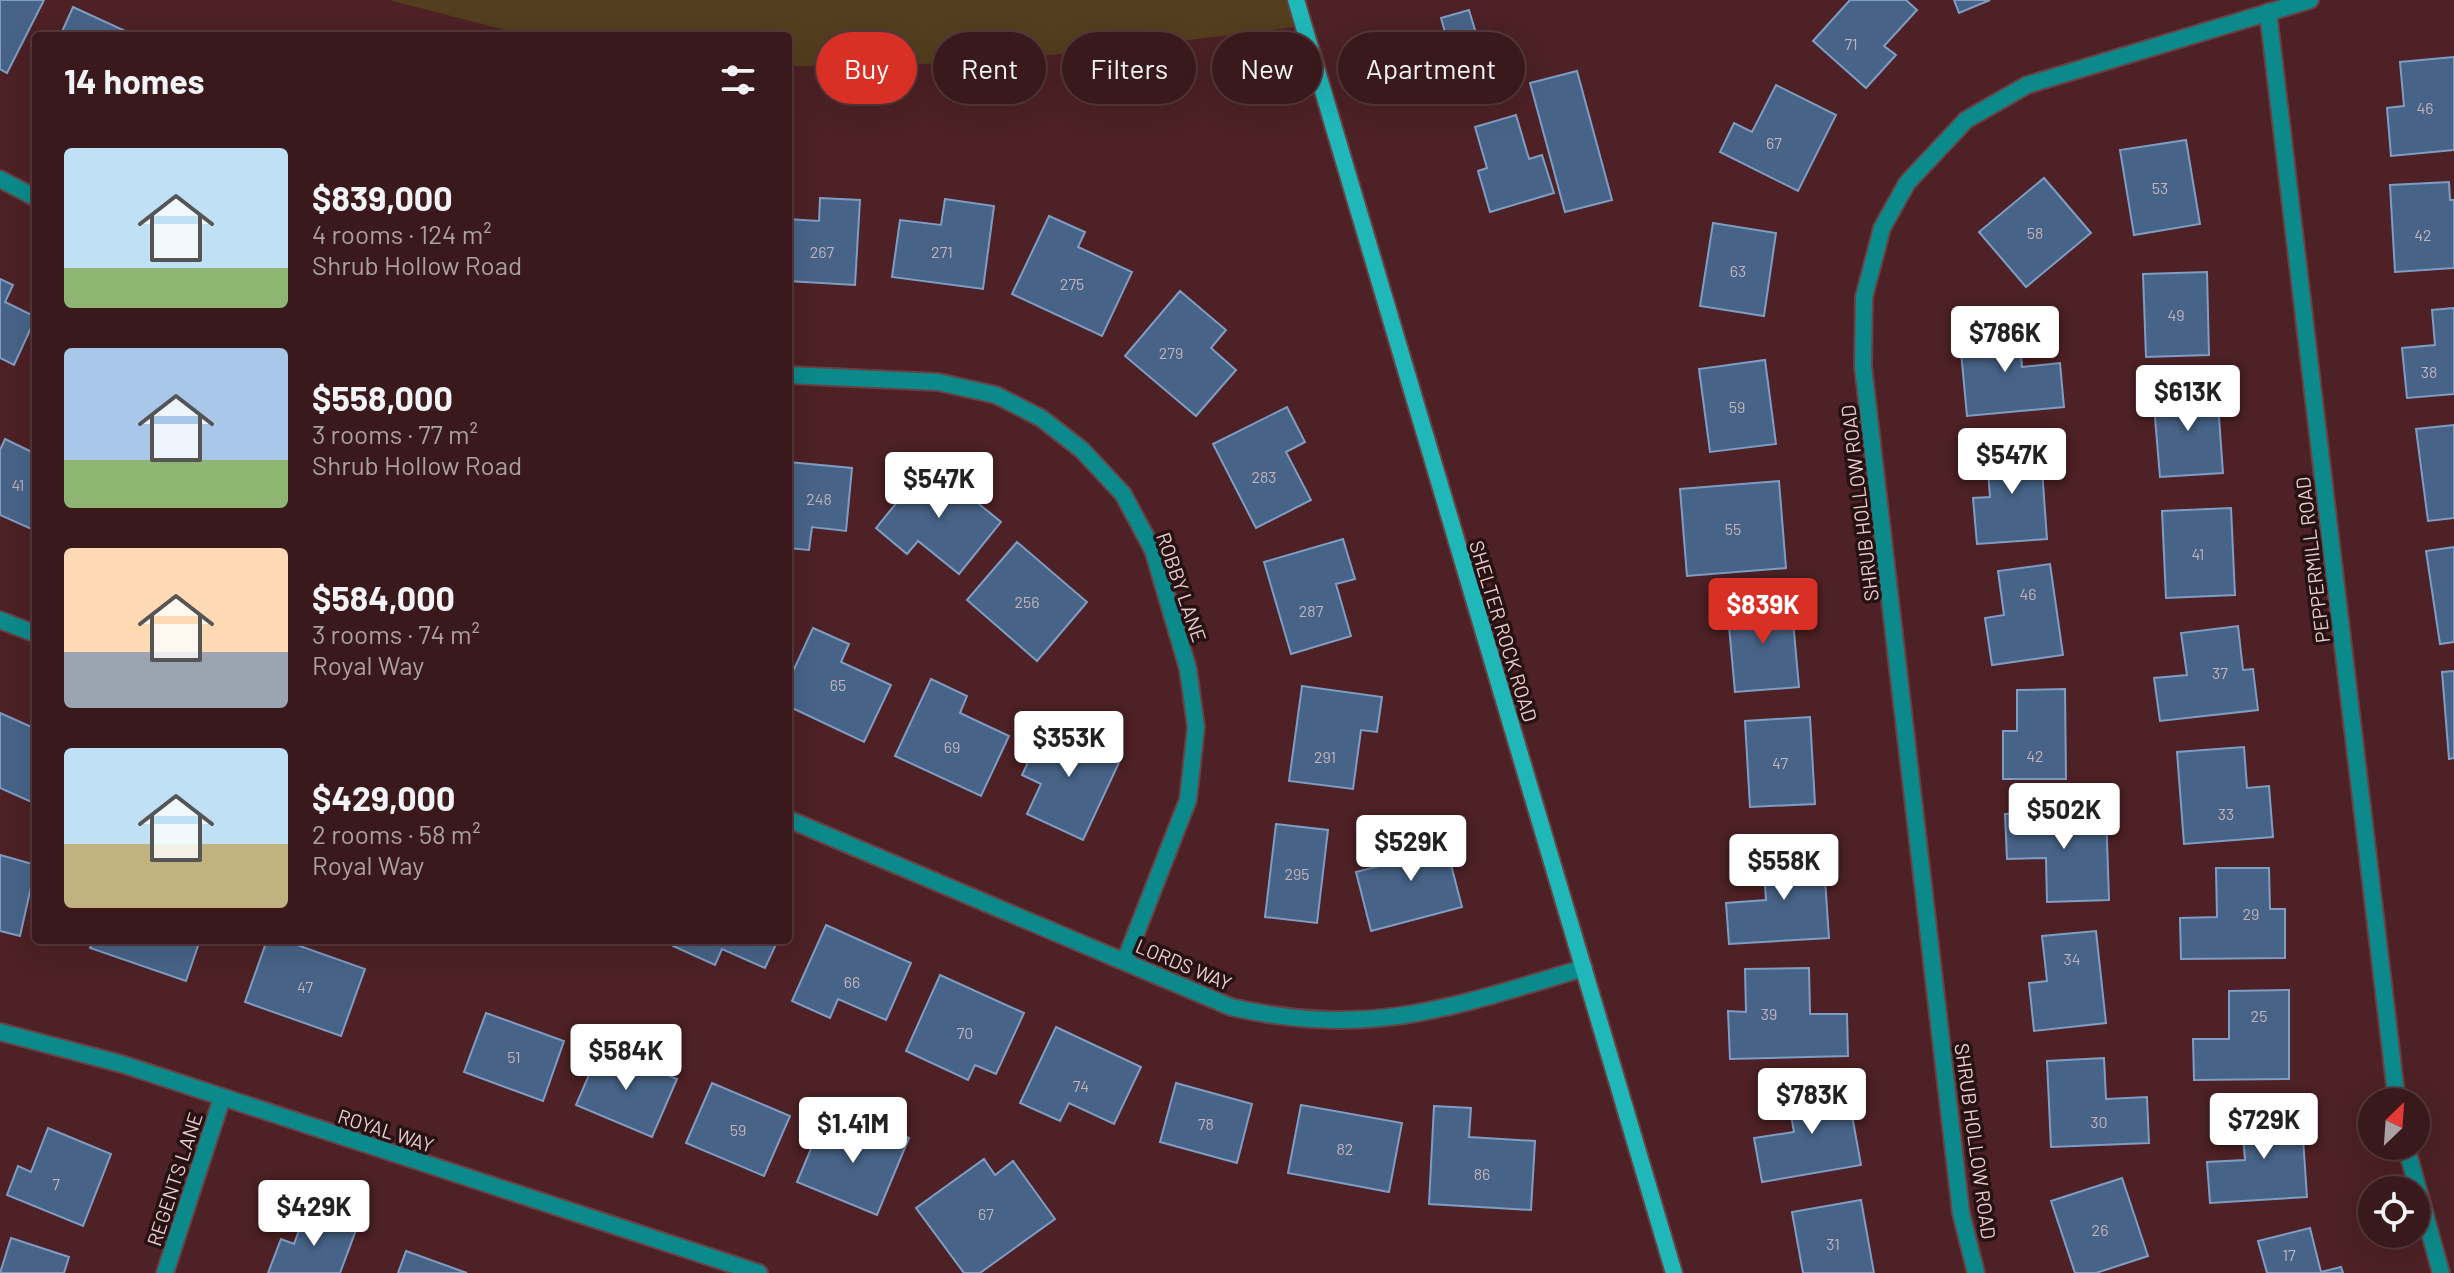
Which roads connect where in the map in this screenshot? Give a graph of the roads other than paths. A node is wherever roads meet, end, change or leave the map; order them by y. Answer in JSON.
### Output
{"nodes":[{"id":1,"x":1296,"y":0,"type":"edge"},
{"id":2,"x":2310,"y":0,"type":"edge"},
{"id":3,"x":2268,"y":12,"type":"junction"},
{"id":4,"x":0,"y":179,"type":"edge"},
{"id":5,"x":32,"y":196,"type":"edge"},
{"id":6,"x":792,"y":375,"type":"edge"},
{"id":7,"x":0,"y":620,"type":"edge"},
{"id":8,"x":32,"y":632,"type":"edge"},
{"id":9,"x":792,"y":821,"type":"edge"},
{"id":10,"x":1125,"y":961,"type":"junction"},
{"id":11,"x":1584,"y":968,"type":"junction"},
{"id":12,"x":0,"y":1032,"type":"edge"},
{"id":13,"x":2395,"y":1088,"type":"edge"},
{"id":14,"x":222,"y":1098,"type":"junction"},
{"id":15,"x":2410,"y":1160,"type":"edge"},
{"id":16,"x":165,"y":1273,"type":"edge"},
{"id":17,"x":759,"y":1273,"type":"edge"},
{"id":18,"x":1674,"y":1273,"type":"edge"},
{"id":19,"x":1976,"y":1273,"type":"edge"},
{"id":20,"x":2441,"y":1273,"type":"edge"}],
"edges":[{"from":1,"to":11,"type":"main road","name":"SHELTER ROCK ROAD"},
{"from":2,"to":3,"type":"street","name":"SHRUB HOLLOW ROAD"},
{"from":3,"to":13,"type":"street","name":"PEPPERMILL ROAD"},
{"from":3,"to":19,"type":"street","name":"SHRUB HOLLOW ROAD"},
{"from":4,"to":5,"type":"street"},
{"from":6,"to":10,"type":"street","name":"ROBBY LANE"},
{"from":7,"to":8,"type":"street"},
{"from":9,"to":10,"type":"street","name":"LORDS WAY"},
{"from":10,"to":11,"type":"street","name":"LORDS WAY"},
{"from":11,"to":18,"type":"main road","name":"SHELTER ROCK ROAD"},
{"from":12,"to":14,"type":"street","name":"ROYAL WAY"},
{"from":14,"to":16,"type":"street","name":"REGENTS LANE"},
{"from":14,"to":17,"type":"street","name":"ROYAL WAY"},
{"from":15,"to":20,"type":"street"}]}
